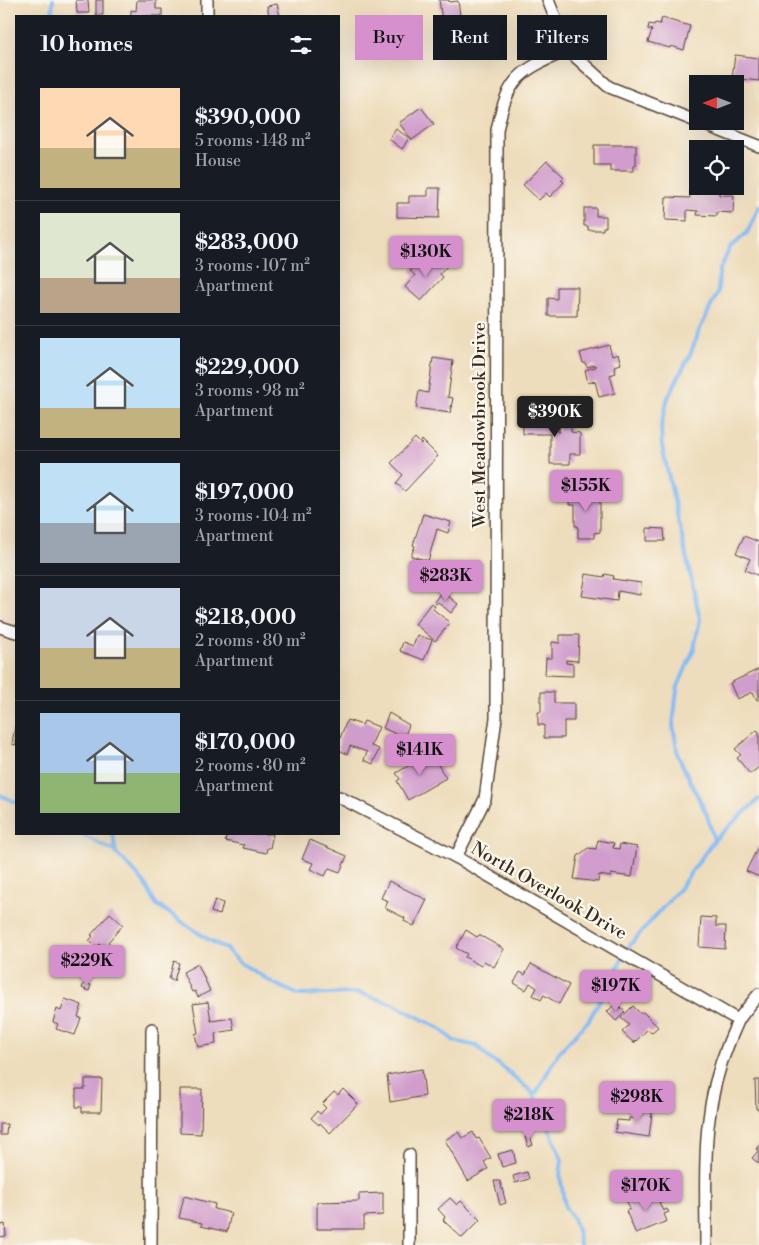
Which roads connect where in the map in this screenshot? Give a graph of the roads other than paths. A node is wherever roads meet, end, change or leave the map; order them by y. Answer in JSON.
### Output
{"nodes":[{"id":1,"x":207,"y":0,"type":"edge"},
{"id":2,"x":548,"y":0,"type":"edge"},
{"id":3,"x":207,"y":15,"type":"edge"},
{"id":4,"x":554,"y":15,"type":"edge"},
{"id":5,"x":545,"y":60,"type":"edge"},
{"id":6,"x":579,"y":60,"type":"edge"},
{"id":7,"x":759,"y":146,"type":"edge"},
{"id":8,"x":0,"y":627,"type":"edge"},
{"id":9,"x":15,"y":632,"type":"edge"},
{"id":10,"x":340,"y":797,"type":"edge"},
{"id":11,"x":456,"y":857,"type":"junction"},
{"id":12,"x":759,"y":994,"type":"edge"},
{"id":13,"x":738,"y":1020,"type":"junction"},
{"id":14,"x":152,"y":1029,"type":"dead end"},
{"id":15,"x":409,"y":1155,"type":"dead end"},
{"id":16,"x":151,"y":1245,"type":"edge"},
{"id":17,"x":409,"y":1245,"type":"edge"},
{"id":18,"x":706,"y":1245,"type":"edge"}],
"edges":[{"from":1,"to":3,"type":"street"},
{"from":2,"to":4,"type":"street"},
{"from":5,"to":11,"type":"street","name":"West Meadowbrook Drive"},
{"from":6,"to":7,"type":"street"},
{"from":8,"to":9,"type":"street"},
{"from":10,"to":11,"type":"street","name":"North Overlook Drive"},
{"from":11,"to":13,"type":"street","name":"North Overlook Drive"},
{"from":12,"to":13,"type":"street"},
{"from":13,"to":18,"type":"street"},
{"from":14,"to":16,"type":"street"},
{"from":15,"to":17,"type":"street"}]}
